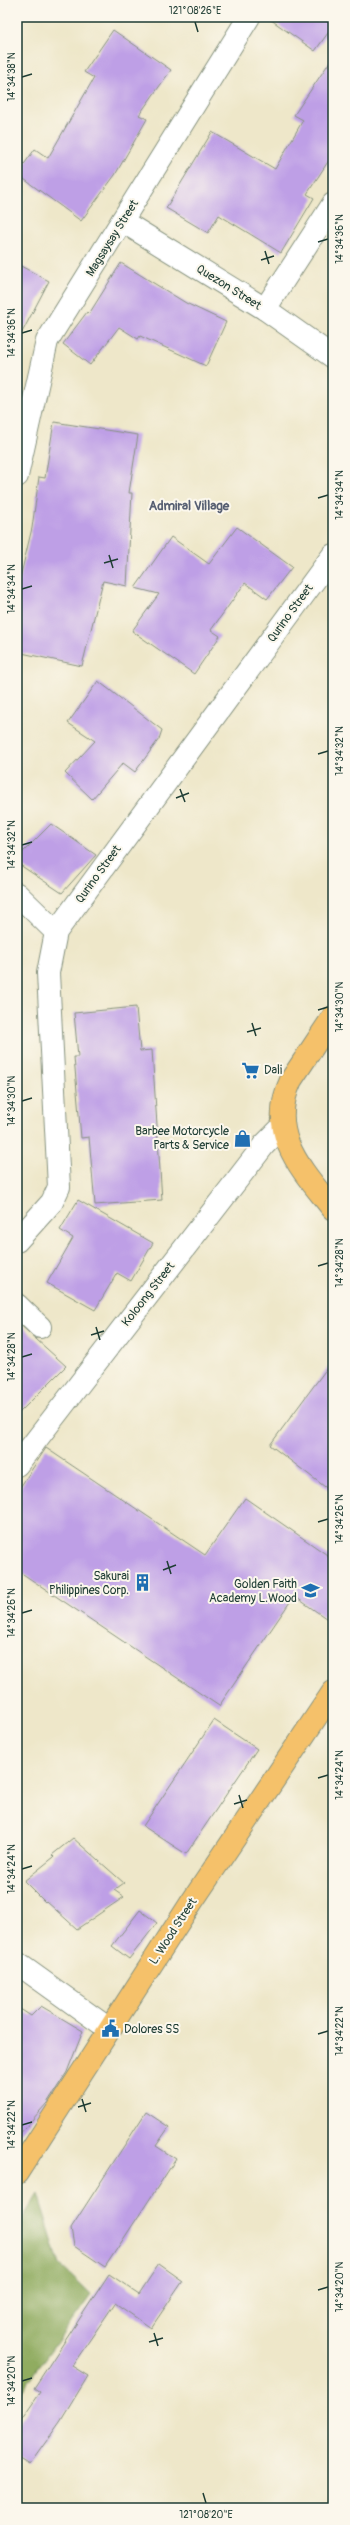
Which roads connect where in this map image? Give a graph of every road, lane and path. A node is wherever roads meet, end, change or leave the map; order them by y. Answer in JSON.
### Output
{"nodes":[{"id":1,"x":249,"y":17,"type":"edge"},
{"id":2,"x":333,"y":204,"type":"edge"},
{"id":3,"x":122,"y":221,"type":"junction"},
{"id":4,"x":265,"y":309,"type":"junction"},
{"id":5,"x":333,"y":358,"type":"edge"},
{"id":6,"x":17,"y":476,"type":"edge"},
{"id":7,"x":333,"y":555,"type":"edge"},
{"id":8,"x":17,"y":894,"type":"edge"},
{"id":9,"x":56,"y":932,"type":"junction"},
{"id":10,"x":333,"y":1017,"type":"edge"},
{"id":11,"x":282,"y":1127,"type":"junction"},
{"id":12,"x":333,"y":1209,"type":"edge"},
{"id":13,"x":17,"y":1241,"type":"edge"},
{"id":14,"x":17,"y":1305,"type":"edge"},
{"id":15,"x":40,"y":1327,"type":"dead end"},
{"id":16,"x":17,"y":1465,"type":"edge"},
{"id":17,"x":333,"y":1692,"type":"edge"},
{"id":18,"x":17,"y":1963,"type":"edge"},
{"id":19,"x":109,"y":2029,"type":"junction"},
{"id":20,"x":17,"y":2173,"type":"edge"}],
"edges":[{"from":1,"to":3,"type":"street","name":"Magsaysay Street"},
{"from":2,"to":4,"type":"street"},
{"from":3,"to":4,"type":"street","name":"Quezon Street"},
{"from":3,"to":6,"type":"street","name":"Magsaysay Street"},
{"from":4,"to":5,"type":"street","name":"Quezon Street"},
{"from":7,"to":9,"type":"street","name":"Qurino Street"},
{"from":8,"to":9,"type":"street"},
{"from":9,"to":13,"type":"street","name":"Qurino Street"},
{"from":10,"to":11,"type":"main road"},
{"from":11,"to":12,"type":"main road"},
{"from":11,"to":16,"type":"street","name":"Koloong Street"},
{"from":14,"to":15,"type":"street"},
{"from":17,"to":19,"type":"main road","name":"L. Wood Street"},
{"from":18,"to":19,"type":"street"},
{"from":19,"to":20,"type":"main road","name":"L. Wood Street"}]}
